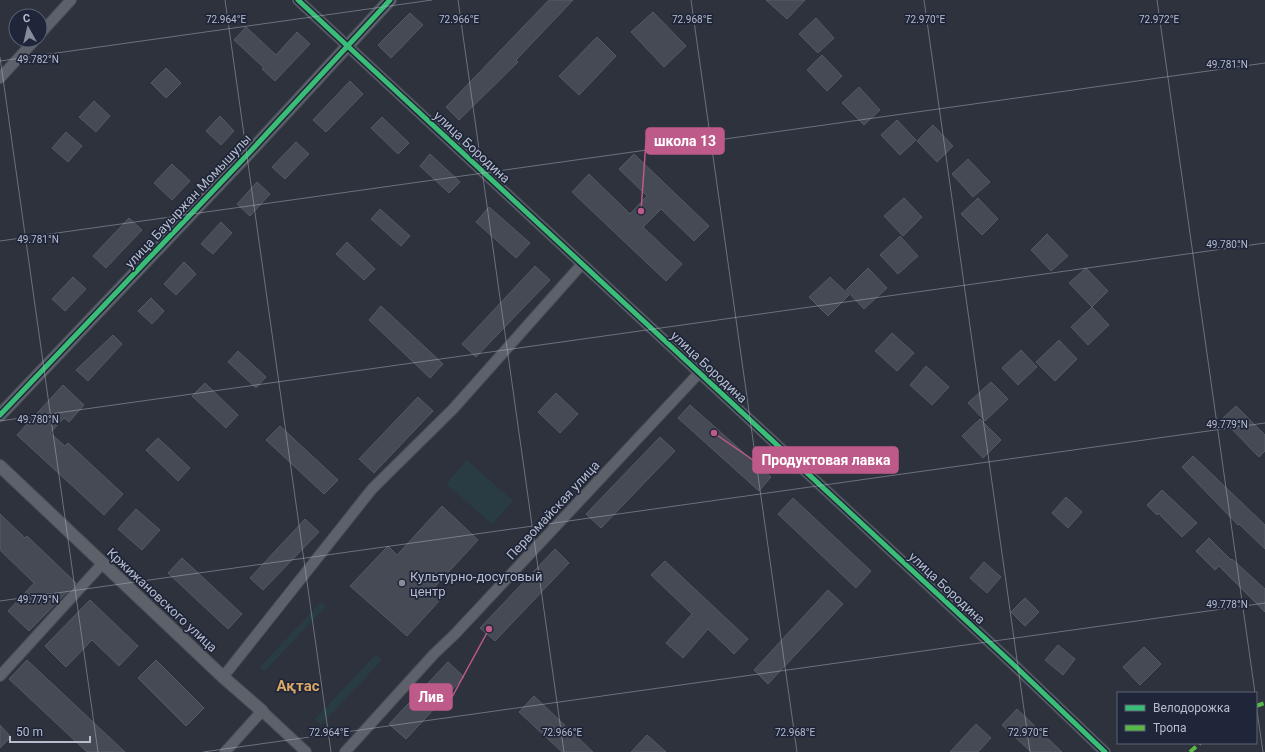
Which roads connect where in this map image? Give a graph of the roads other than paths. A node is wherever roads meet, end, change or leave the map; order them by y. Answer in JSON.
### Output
{"nodes":[{"id":1,"x":71,"y":0,"type":"edge"},
{"id":2,"x":298,"y":0,"type":"edge"},
{"id":3,"x":390,"y":0,"type":"edge"},
{"id":4,"x":48,"y":25,"type":"edge"},
{"id":5,"x":347,"y":46,"type":"junction"},
{"id":6,"x":28,"y":48,"type":"edge"},
{"id":7,"x":0,"y":78,"type":"edge"},
{"id":8,"x":582,"y":264,"type":"junction"},
{"id":9,"x":699,"y":373,"type":"junction"},
{"id":10,"x":0,"y":415,"type":"edge"},
{"id":11,"x":0,"y":466,"type":"edge"},
{"id":12,"x":103,"y":563,"type":"junction"},
{"id":13,"x":0,"y":676,"type":"edge"},
{"id":14,"x":223,"y":677,"type":"junction"},
{"id":15,"x":262,"y":711,"type":"junction"},
{"id":16,"x":225,"y":752,"type":"edge"},
{"id":17,"x":306,"y":752,"type":"edge"},
{"id":18,"x":345,"y":752,"type":"edge"},
{"id":19,"x":1105,"y":752,"type":"edge"}],
"edges":[{"from":1,"to":4,"type":"street"},
{"from":2,"to":5,"type":"street","name":"улица Бородина"},
{"from":3,"to":5,"type":"street","name":"улица Бауыржан Момышулы"},
{"from":5,"to":8,"type":"street","name":"улица Бородина"},
{"from":5,"to":10,"type":"street","name":"улица Бауыржан Момышулы"},
{"from":6,"to":7,"type":"street"},
{"from":8,"to":9,"type":"street","name":"улица Бородина"},
{"from":8,"to":14,"type":"street"},
{"from":9,"to":18,"type":"street","name":"Первомайская улица"},
{"from":9,"to":19,"type":"street","name":"улица Бородина"},
{"from":11,"to":12,"type":"street","name":"Кржижановского улица"},
{"from":12,"to":13,"type":"street"},
{"from":12,"to":14,"type":"street","name":"Кржижановского улица"},
{"from":14,"to":15,"type":"street","name":"Кржижановского улица"},
{"from":15,"to":16,"type":"street"},
{"from":15,"to":17,"type":"street","name":"Кржижановского улица"}]}
